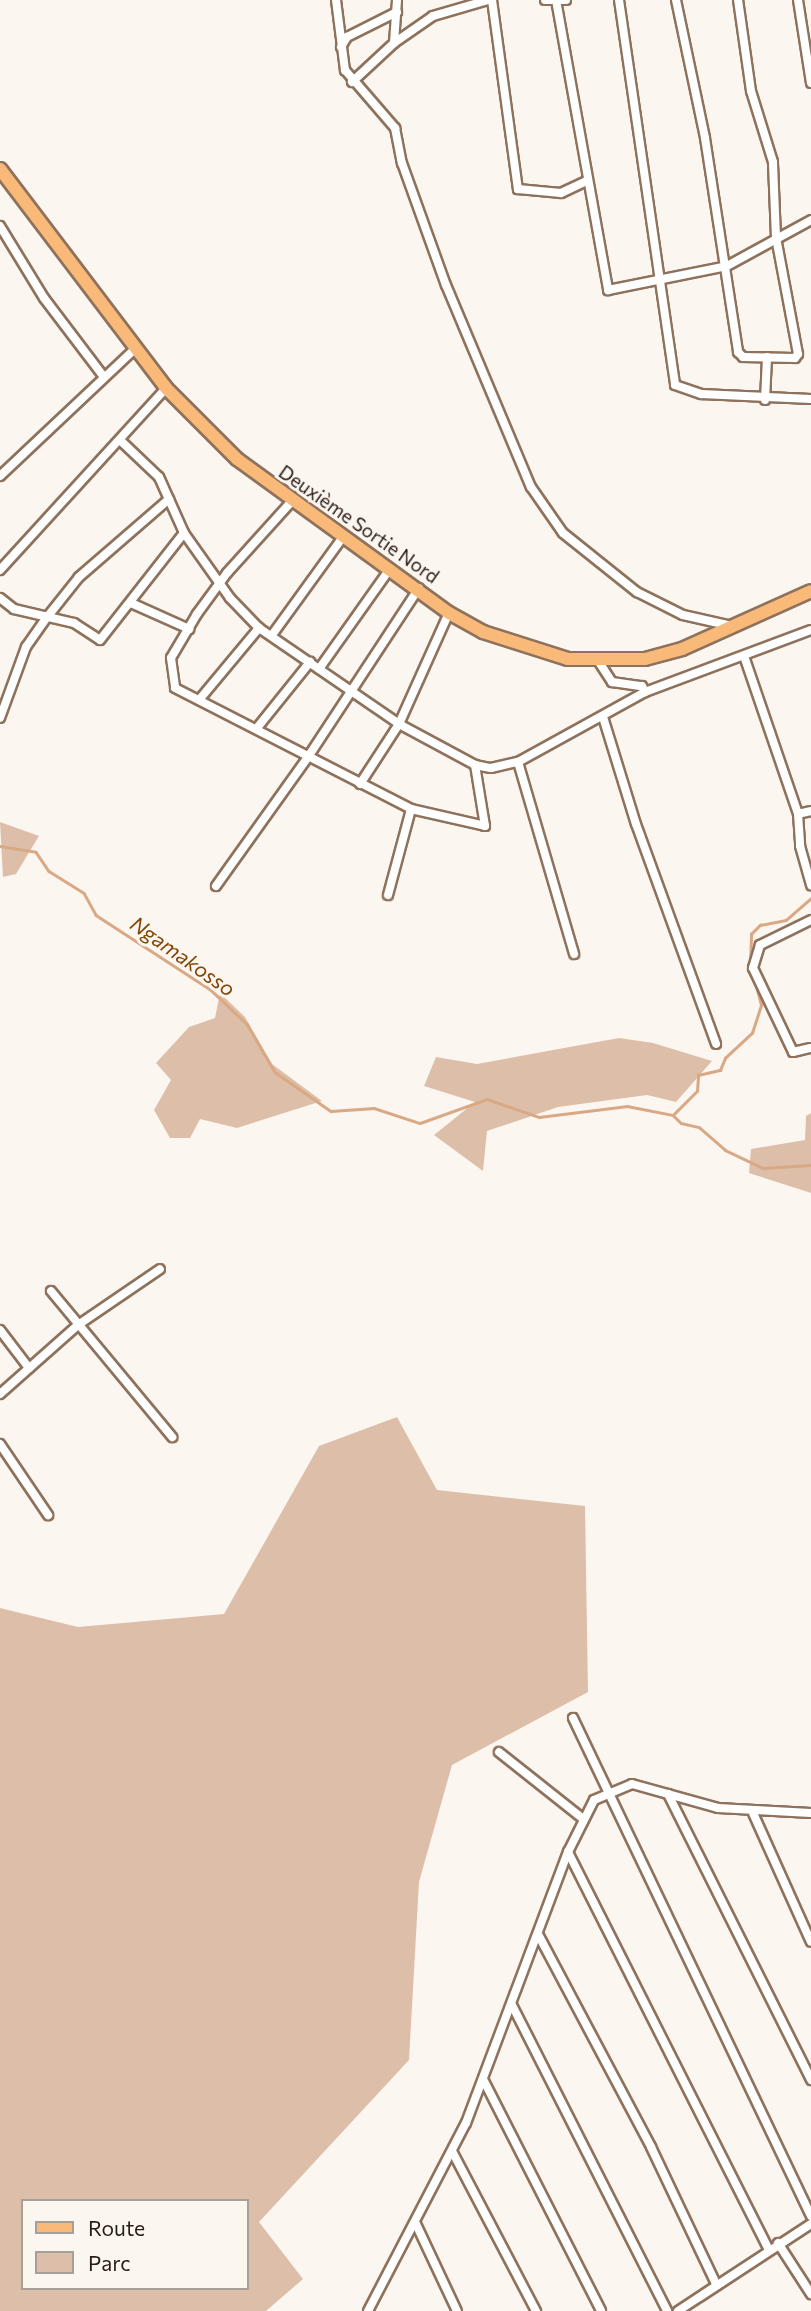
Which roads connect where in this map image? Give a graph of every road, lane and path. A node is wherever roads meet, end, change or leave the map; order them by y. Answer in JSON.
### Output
{"nodes":[{"id":1,"x":336,"y":0,"type":"edge"},
{"id":2,"x":397,"y":0,"type":"edge"},
{"id":3,"x":490,"y":0,"type":"edge"},
{"id":4,"x":545,"y":0,"type":"edge"},
{"id":5,"x":557,"y":0,"type":"edge"},
{"id":6,"x":566,"y":0,"type":"edge"},
{"id":7,"x":619,"y":0,"type":"edge"},
{"id":8,"x":676,"y":0,"type":"edge"},
{"id":9,"x":737,"y":0,"type":"edge"},
{"id":10,"x":798,"y":0,"type":"edge"},
{"id":11,"x":463,"y":3,"type":"edge"},
{"id":12,"x":397,"y":12,"type":"junction"},
{"id":13,"x":808,"y":26,"type":"edge"},
{"id":14,"x":394,"y":43,"type":"junction"},
{"id":15,"x":341,"y":47,"type":"junction"},
{"id":16,"x":352,"y":82,"type":"junction"},
{"id":17,"x":811,"y":83,"type":"edge"},
{"id":18,"x":0,"y":169,"type":"edge"},
{"id":19,"x":587,"y":181,"type":"junction"},
{"id":20,"x":811,"y":220,"type":"edge"},
{"id":21,"x":0,"y":226,"type":"edge"},
{"id":22,"x":776,"y":238,"type":"junction"},
{"id":23,"x":727,"y":265,"type":"junction"},
{"id":24,"x":659,"y":280,"type":"junction"},
{"id":25,"x":135,"y":349,"type":"junction"},
{"id":26,"x":767,"y":357,"type":"junction"},
{"id":27,"x":104,"y":377,"type":"junction"},
{"id":28,"x":166,"y":388,"type":"junction"},
{"id":29,"x":811,"y":399,"type":"edge"},
{"id":30,"x":765,"y":400,"type":"junction"},
{"id":31,"x":121,"y":441,"type":"junction"},
{"id":32,"x":0,"y":476,"type":"edge"},
{"id":33,"x":169,"y":499,"type":"junction"},
{"id":34,"x":292,"y":502,"type":"junction"},
{"id":35,"x":184,"y":533,"type":"junction"},
{"id":36,"x":343,"y":537,"type":"junction"},
{"id":37,"x":0,"y":570,"type":"edge"},
{"id":38,"x":388,"y":570,"type":"junction"},
{"id":39,"x":219,"y":583,"type":"junction"},
{"id":40,"x":419,"y":588,"type":"junction"},
{"id":41,"x":811,"y":591,"type":"edge"},
{"id":42,"x":0,"y":598,"type":"edge"},
{"id":43,"x":131,"y":603,"type":"junction"},
{"id":44,"x":449,"y":613,"type":"junction"},
{"id":45,"x":48,"y":615,"type":"junction"},
{"id":46,"x":732,"y":626,"type":"junction"},
{"id":47,"x":259,"y":628,"type":"junction"},
{"id":48,"x":189,"y":629,"type":"junction"},
{"id":49,"x":811,"y":630,"type":"edge"},
{"id":50,"x":272,"y":635,"type":"junction"},
{"id":51,"x":744,"y":656,"type":"junction"},
{"id":52,"x":310,"y":662,"type":"junction"},
{"id":53,"x":599,"y":662,"type":"junction"},
{"id":54,"x":319,"y":669,"type":"junction"},
{"id":55,"x":353,"y":689,"type":"junction"},
{"id":56,"x":645,"y":691,"type":"junction"},
{"id":57,"x":199,"y":700,"type":"junction"},
{"id":58,"x":603,"y":717,"type":"junction"},
{"id":59,"x":0,"y":718,"type":"edge"},
{"id":60,"x":398,"y":724,"type":"junction"},
{"id":61,"x":257,"y":728,"type":"junction"},
{"id":62,"x":308,"y":757,"type":"junction"},
{"id":63,"x":518,"y":762,"type":"junction"},
{"id":64,"x":475,"y":765,"type":"junction"},
{"id":65,"x":360,"y":784,"type":"junction"},
{"id":66,"x":411,"y":809,"type":"junction"},
{"id":67,"x":811,"y":810,"type":"edge"},
{"id":68,"x":798,"y":814,"type":"junction"},
{"id":69,"x":811,"y":885,"type":"edge"},
{"id":70,"x":216,"y":886,"type":"dead end"},
{"id":71,"x":388,"y":895,"type":"dead end"},
{"id":72,"x":811,"y":920,"type":"edge"},
{"id":73,"x":574,"y":954,"type":"dead end"},
{"id":74,"x":716,"y":1044,"type":"dead end"},
{"id":75,"x":811,"y":1048,"type":"edge"},
{"id":76,"x":160,"y":1269,"type":"dead end"},
{"id":77,"x":51,"y":1291,"type":"dead end"},
{"id":78,"x":78,"y":1325,"type":"junction"},
{"id":79,"x":0,"y":1330,"type":"edge"},
{"id":80,"x":29,"y":1368,"type":"junction"},
{"id":81,"x":0,"y":1394,"type":"edge"},
{"id":82,"x":172,"y":1437,"type":"dead end"},
{"id":83,"x":0,"y":1444,"type":"edge"},
{"id":84,"x":48,"y":1515,"type":"dead end"},
{"id":85,"x":573,"y":1718,"type":"dead end"},
{"id":86,"x":499,"y":1752,"type":"dead end"},
{"id":87,"x":606,"y":1791,"type":"junction"},
{"id":88,"x":668,"y":1794,"type":"junction"},
{"id":89,"x":753,"y":1813,"type":"junction"},
{"id":90,"x":811,"y":1813,"type":"edge"},
{"id":91,"x":582,"y":1818,"type":"junction"},
{"id":92,"x":568,"y":1852,"type":"junction"},
{"id":93,"x":539,"y":1936,"type":"junction"},
{"id":94,"x":811,"y":1942,"type":"edge"},
{"id":95,"x":512,"y":2005,"type":"junction"},
{"id":96,"x":484,"y":2079,"type":"junction"},
{"id":97,"x":811,"y":2080,"type":"edge"},
{"id":98,"x":452,"y":2151,"type":"junction"},
{"id":99,"x":811,"y":2216,"type":"edge"},
{"id":100,"x":416,"y":2224,"type":"junction"},
{"id":101,"x":811,"y":2224,"type":"edge"},
{"id":102,"x":778,"y":2243,"type":"junction"},
{"id":103,"x":769,"y":2250,"type":"junction"},
{"id":104,"x":716,"y":2284,"type":"junction"},
{"id":105,"x":811,"y":2294,"type":"edge"},
{"id":106,"x":368,"y":2311,"type":"edge"},
{"id":107,"x":457,"y":2311,"type":"edge"},
{"id":108,"x":536,"y":2311,"type":"edge"},
{"id":109,"x":601,"y":2311,"type":"edge"},
{"id":110,"x":667,"y":2311,"type":"edge"},
{"id":111,"x":678,"y":2311,"type":"edge"}],
"edges":[{"from":1,"to":15,"type":"street"},
{"from":2,"to":12,"type":"street"},
{"from":3,"to":11,"type":"street"},
{"from":3,"to":19,"type":"street"},
{"from":4,"to":5,"type":"street"},
{"from":5,"to":6,"type":"street"},
{"from":5,"to":19,"type":"street"},
{"from":7,"to":24,"type":"street"},
{"from":8,"to":23,"type":"street"},
{"from":9,"to":22,"type":"street"},
{"from":10,"to":13,"type":"street"},
{"from":11,"to":14,"type":"street"},
{"from":12,"to":14,"type":"street"},
{"from":12,"to":15,"type":"street"},
{"from":13,"to":17,"type":"street"},
{"from":14,"to":16,"type":"street"},
{"from":15,"to":16,"type":"street"},
{"from":16,"to":46,"type":"street"},
{"from":18,"to":25,"type":"main road","name":"Deuxième Sortie Nord"},
{"from":19,"to":24,"type":"street"},
{"from":20,"to":22,"type":"street"},
{"from":21,"to":27,"type":"street"},
{"from":22,"to":23,"type":"street"},
{"from":22,"to":26,"type":"street"},
{"from":23,"to":24,"type":"street"},
{"from":23,"to":26,"type":"street"},
{"from":24,"to":30,"type":"street"},
{"from":25,"to":27,"type":"street"},
{"from":25,"to":28,"type":"main road","name":"Deuxième Sortie Nord"},
{"from":26,"to":30,"type":"street"},
{"from":27,"to":32,"type":"street"},
{"from":28,"to":31,"type":"street"},
{"from":28,"to":34,"type":"main road","name":"Deuxième Sortie Nord"},
{"from":29,"to":30,"type":"street"},
{"from":31,"to":33,"type":"street"},
{"from":31,"to":37,"type":"street"},
{"from":33,"to":35,"type":"street"},
{"from":33,"to":45,"type":"street"},
{"from":34,"to":36,"type":"main road","name":"Deuxième Sortie Nord"},
{"from":34,"to":39,"type":"street"},
{"from":35,"to":39,"type":"street"},
{"from":35,"to":43,"type":"street"},
{"from":36,"to":38,"type":"main road","name":"Deuxième Sortie Nord"},
{"from":36,"to":50,"type":"street"},
{"from":38,"to":40,"type":"main road","name":"Deuxième Sortie Nord"},
{"from":38,"to":54,"type":"street"},
{"from":39,"to":47,"type":"street"},
{"from":39,"to":48,"type":"street"},
{"from":40,"to":44,"type":"main road","name":"Deuxième Sortie Nord"},
{"from":40,"to":55,"type":"street"},
{"from":41,"to":46,"type":"main road","name":"Deuxième Sortie Nord"},
{"from":42,"to":45,"type":"street"},
{"from":43,"to":45,"type":"street"},
{"from":43,"to":48,"type":"street"},
{"from":44,"to":53,"type":"main road","name":"Deuxième Sortie Nord"},
{"from":44,"to":60,"type":"street"},
{"from":45,"to":59,"type":"street"},
{"from":46,"to":53,"type":"main road","name":"Deuxième Sortie Nord"},
{"from":47,"to":50,"type":"street"},
{"from":47,"to":57,"type":"street"},
{"from":48,"to":57,"type":"street"},
{"from":49,"to":51,"type":"street"},
{"from":50,"to":52,"type":"street"},
{"from":51,"to":56,"type":"street"},
{"from":51,"to":68,"type":"street"},
{"from":52,"to":54,"type":"street"},
{"from":52,"to":61,"type":"street"},
{"from":53,"to":56,"type":"street"},
{"from":54,"to":55,"type":"street"},
{"from":55,"to":60,"type":"street"},
{"from":55,"to":62,"type":"street"},
{"from":56,"to":58,"type":"street"},
{"from":57,"to":61,"type":"street"},
{"from":58,"to":63,"type":"street"},
{"from":58,"to":74,"type":"street"},
{"from":60,"to":64,"type":"street"},
{"from":60,"to":65,"type":"street"},
{"from":61,"to":62,"type":"street"},
{"from":62,"to":65,"type":"street"},
{"from":62,"to":70,"type":"street"},
{"from":63,"to":64,"type":"street"},
{"from":63,"to":73,"type":"street"},
{"from":64,"to":66,"type":"street"},
{"from":65,"to":66,"type":"street"},
{"from":66,"to":71,"type":"street"},
{"from":67,"to":68,"type":"street"},
{"from":68,"to":69,"type":"street"},
{"from":72,"to":75,"type":"street"},
{"from":76,"to":78,"type":"street"},
{"from":77,"to":78,"type":"street"},
{"from":78,"to":80,"type":"street"},
{"from":78,"to":82,"type":"street"},
{"from":79,"to":80,"type":"street"},
{"from":80,"to":81,"type":"street"},
{"from":83,"to":84,"type":"street"},
{"from":85,"to":87,"type":"street"},
{"from":86,"to":91,"type":"street"},
{"from":87,"to":88,"type":"street"},
{"from":87,"to":91,"type":"street"},
{"from":87,"to":99,"type":"street"},
{"from":88,"to":89,"type":"street"},
{"from":88,"to":97,"type":"street"},
{"from":89,"to":90,"type":"street"},
{"from":89,"to":94,"type":"street"},
{"from":91,"to":92,"type":"street"},
{"from":92,"to":93,"type":"street"},
{"from":92,"to":103,"type":"street"},
{"from":93,"to":95,"type":"street"},
{"from":93,"to":104,"type":"street"},
{"from":95,"to":96,"type":"street"},
{"from":95,"to":110,"type":"street"},
{"from":96,"to":98,"type":"street"},
{"from":96,"to":109,"type":"street"},
{"from":98,"to":100,"type":"street"},
{"from":98,"to":108,"type":"street"},
{"from":100,"to":106,"type":"street"},
{"from":100,"to":107,"type":"street"},
{"from":101,"to":102,"type":"street"},
{"from":102,"to":103,"type":"street"},
{"from":102,"to":105,"type":"street"},
{"from":103,"to":104,"type":"street"},
{"from":104,"to":111,"type":"street"}]}
